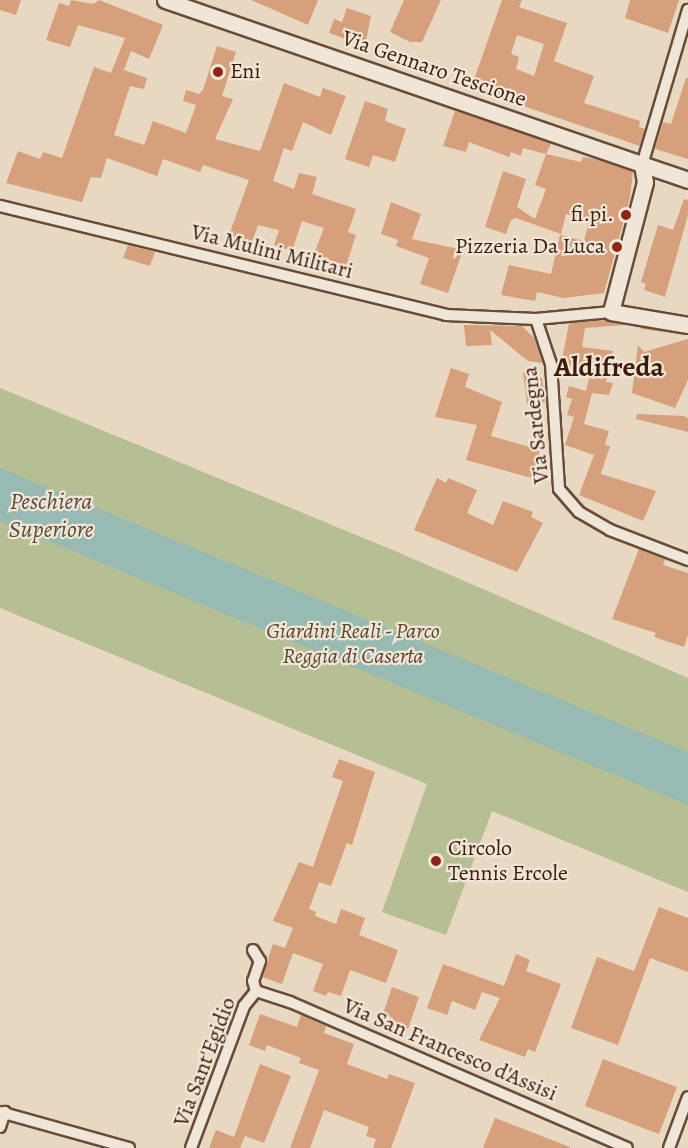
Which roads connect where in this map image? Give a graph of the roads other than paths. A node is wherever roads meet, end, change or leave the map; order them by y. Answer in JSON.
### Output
{"nodes":[{"id":1,"x":165,"y":0,"type":"edge"},
{"id":2,"x":688,"y":10,"type":"edge"},
{"id":3,"x":642,"y":165,"type":"junction"},
{"id":4,"x":688,"y":180,"type":"edge"},
{"id":5,"x":0,"y":206,"type":"edge"},
{"id":6,"x":611,"y":312,"type":"junction"},
{"id":7,"x":536,"y":319,"type":"junction"},
{"id":8,"x":688,"y":325,"type":"edge"},
{"id":9,"x":688,"y":560,"type":"edge"},
{"id":10,"x":253,"y":950,"type":"dead end"},
{"id":11,"x":256,"y":991,"type":"junction"},
{"id":12,"x":688,"y":1096,"type":"edge"},
{"id":13,"x":3,"y":1112,"type":"edge"},
{"id":14,"x":0,"y":1127,"type":"edge"},
{"id":15,"x":129,"y":1148,"type":"edge"},
{"id":16,"x":191,"y":1148,"type":"edge"},
{"id":17,"x":627,"y":1148,"type":"edge"},
{"id":18,"x":669,"y":1148,"type":"edge"}],
"edges":[{"from":1,"to":3,"type":"street","name":"Via Gennaro Tescione"},
{"from":2,"to":3,"type":"street"},
{"from":3,"to":4,"type":"street","name":"Via Gennaro Tescione"},
{"from":3,"to":6,"type":"street"},
{"from":5,"to":7,"type":"street","name":"Via Mulini Militari"},
{"from":6,"to":7,"type":"street","name":"Via Mulini Militari"},
{"from":6,"to":8,"type":"street"},
{"from":7,"to":9,"type":"street","name":"Via Sardegna"},
{"from":10,"to":11,"type":"street"},
{"from":11,"to":16,"type":"street","name":"Via Sant'Egidio"},
{"from":11,"to":17,"type":"street","name":"Via San Francesco d'Assisi"},
{"from":12,"to":18,"type":"street"},
{"from":13,"to":14,"type":"street"},
{"from":13,"to":15,"type":"street"}]}
